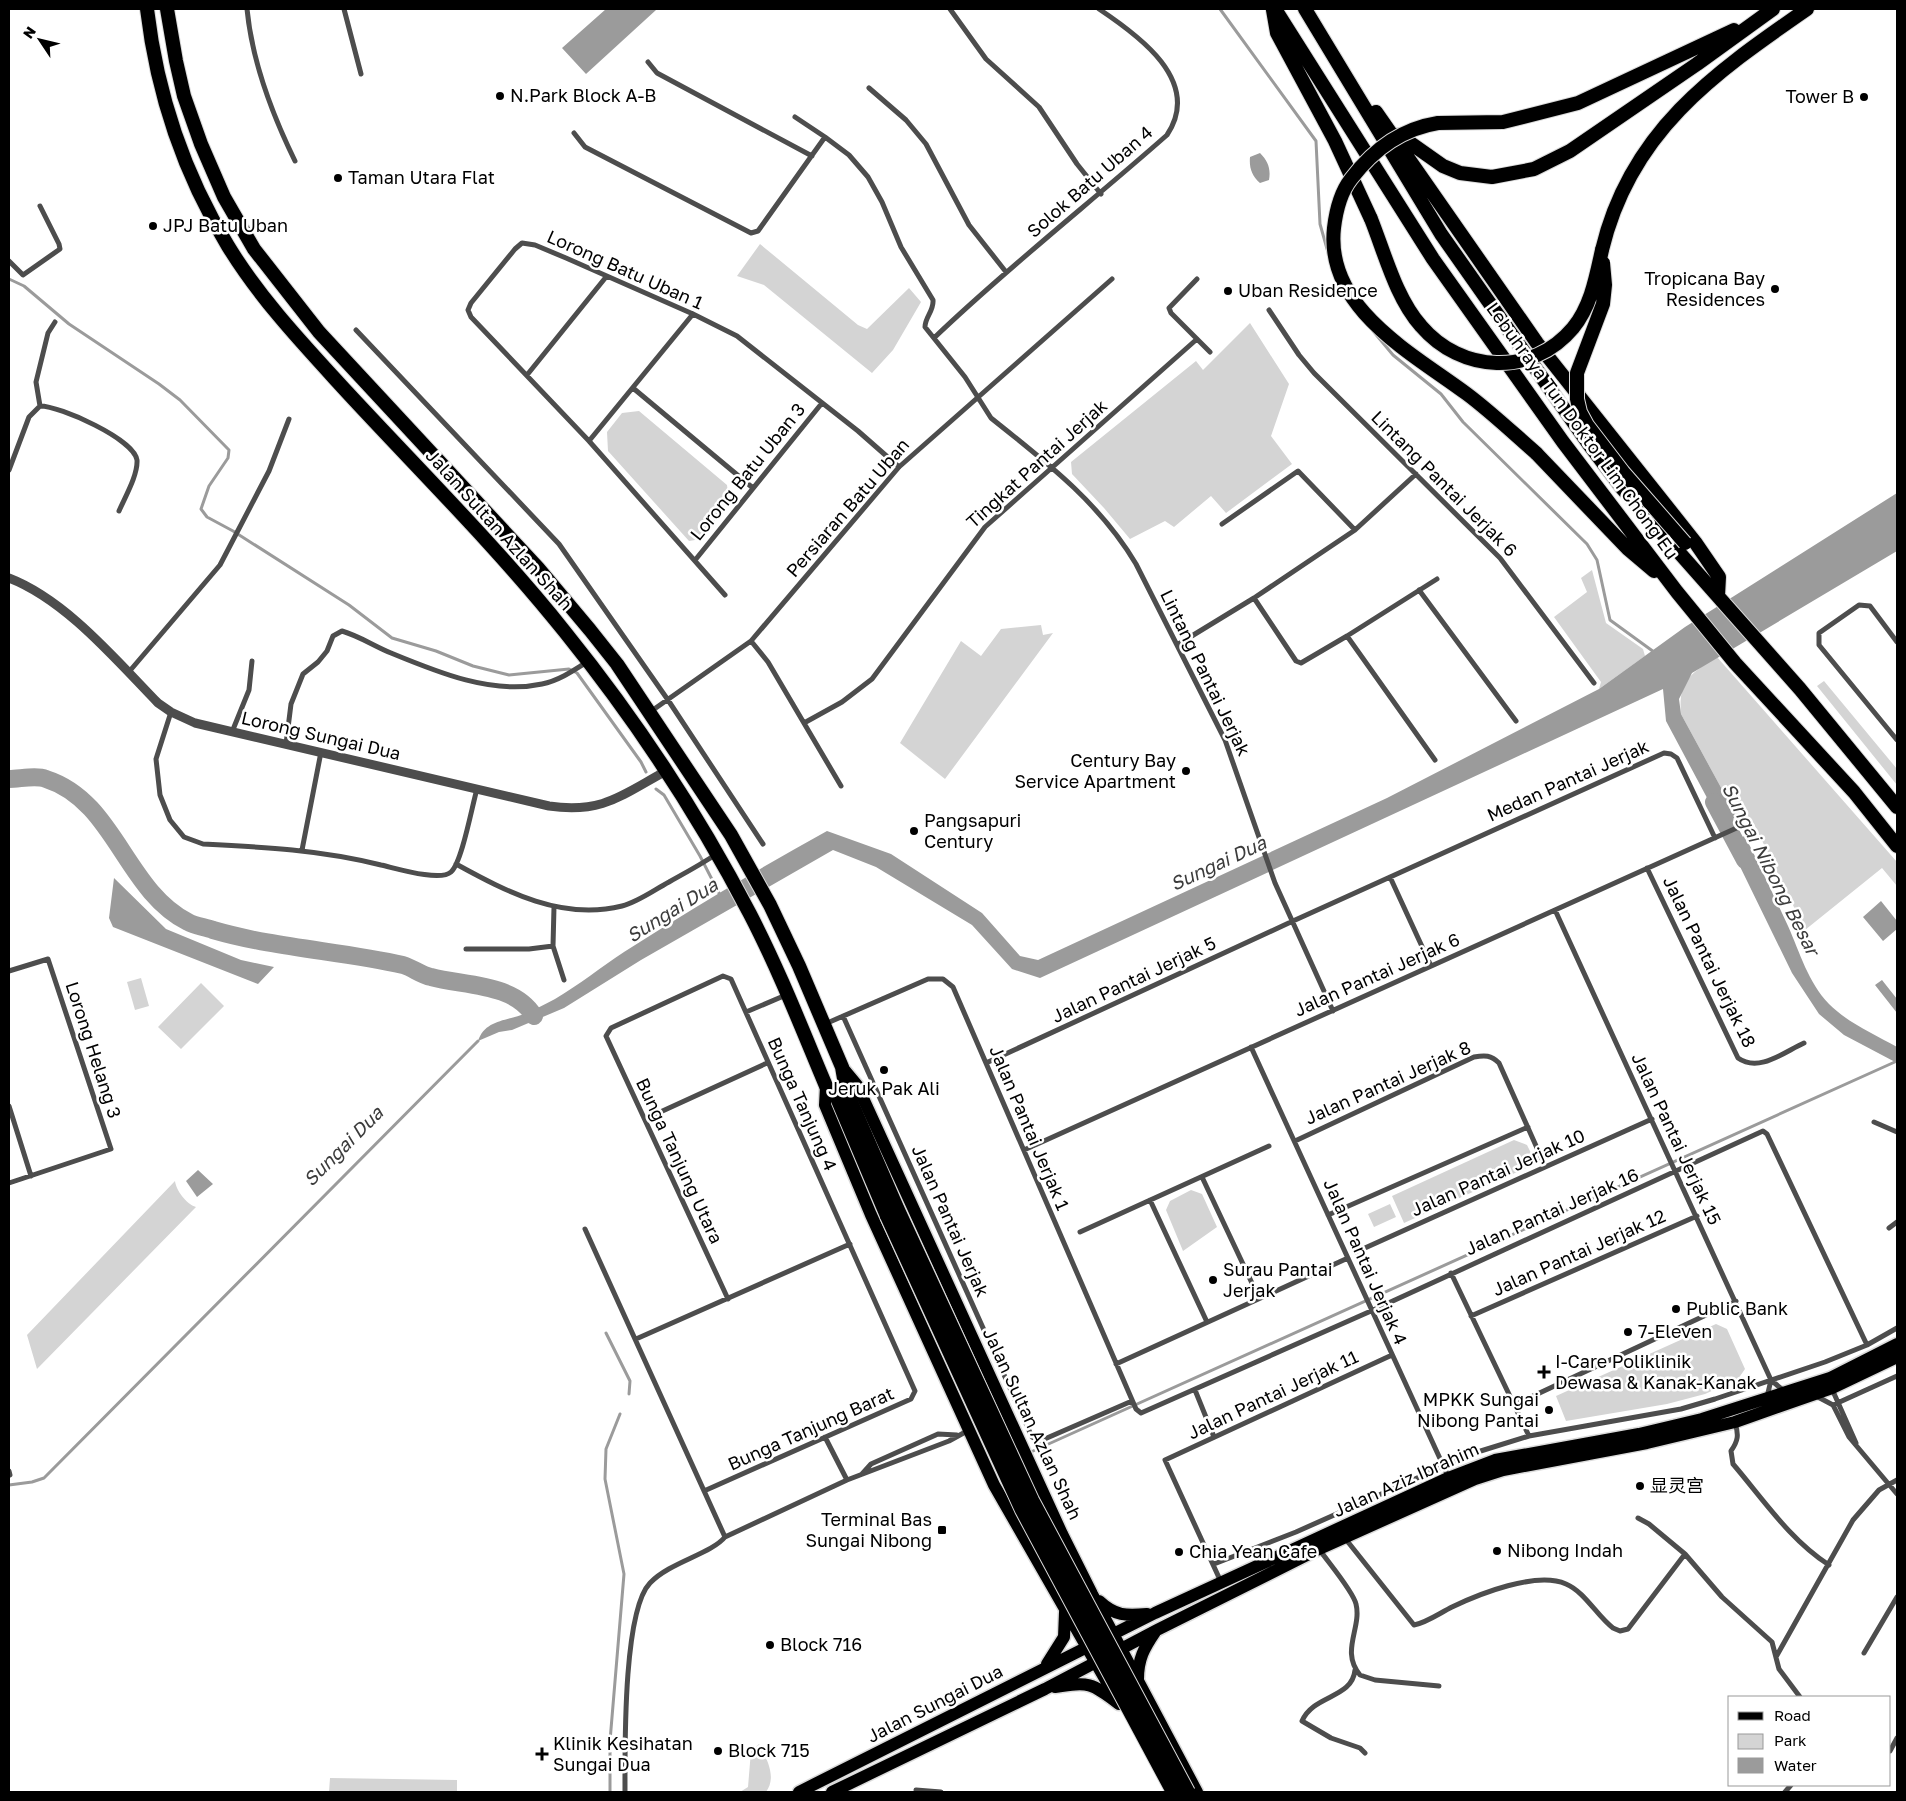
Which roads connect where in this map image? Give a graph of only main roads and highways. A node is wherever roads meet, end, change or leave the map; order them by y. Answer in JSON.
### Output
{"nodes":[{"id":1,"x":147,"y":9,"type":"edge"},
{"id":2,"x":167,"y":9,"type":"edge"},
{"id":3,"x":1274,"y":9,"type":"edge"},
{"id":4,"x":1305,"y":9,"type":"edge"},
{"id":5,"x":1807,"y":9,"type":"edge"},
{"id":6,"x":1767,"y":13,"type":"edge"},
{"id":7,"x":1344,"y":72,"type":"junction"},
{"id":8,"x":1390,"y":129,"type":"junction"},
{"id":9,"x":1602,"y":250,"type":"junction"},
{"id":10,"x":1677,"y":592,"type":"junction"},
{"id":11,"x":1716,"y":594,"type":"junction"},
{"id":12,"x":1897,"y":807,"type":"edge"},
{"id":13,"x":1897,"y":846,"type":"edge"},
{"id":14,"x":842,"y":1067,"type":"junction"},
{"id":15,"x":826,"y":1086,"type":"junction"},
{"id":16,"x":892,"y":1213,"type":"junction"},
{"id":17,"x":1897,"y":1344,"type":"edge"},
{"id":18,"x":1897,"y":1357,"type":"edge"},
{"id":19,"x":1451,"y":1483,"type":"junction"},
{"id":20,"x":1052,"y":1509,"type":"junction"},
{"id":21,"x":1015,"y":1524,"type":"junction"},
{"id":22,"x":1316,"y":1544,"type":"junction"},
{"id":23,"x":1092,"y":1594,"type":"junction"},
{"id":24,"x":1065,"y":1610,"type":"junction"},
{"id":25,"x":1155,"y":1613,"type":"junction"},
{"id":26,"x":1157,"y":1630,"type":"junction"},
{"id":27,"x":1113,"y":1633,"type":"junction"},
{"id":28,"x":1086,"y":1647,"type":"junction"},
{"id":29,"x":1121,"y":1648,"type":"junction"},
{"id":30,"x":1095,"y":1662,"type":"junction"},
{"id":31,"x":1044,"y":1668,"type":"junction"},
{"id":32,"x":1138,"y":1682,"type":"junction"},
{"id":33,"x":1045,"y":1689,"type":"junction"},
{"id":34,"x":1118,"y":1704,"type":"junction"},
{"id":35,"x":801,"y":1792,"type":"edge"},
{"id":36,"x":832,"y":1792,"type":"edge"},
{"id":37,"x":1166,"y":1792,"type":"edge"},
{"id":38,"x":1173,"y":1792,"type":"edge"},
{"id":39,"x":1188,"y":1792,"type":"edge"},
{"id":40,"x":1197,"y":1792,"type":"edge"}],
"edges":[{"from":1,"to":15,"type":"highway","name":"Jalan Sultan Azlan Shah"},
{"from":2,"to":14,"type":"highway","name":"Jalan Sultan Azlan Shah"},
{"from":3,"to":9,"type":"highway","bridge":true},
{"from":3,"to":10,"type":"highway","name":"Lebuhraya Tun Doktor Lim Chong Eu"},
{"from":4,"to":7,"type":"highway","name":"Lebuhraya Tun Doktor Lim Chong Eu"},
{"from":5,"to":9,"type":"highway"},
{"from":6,"to":8,"type":"highway"},
{"from":6,"to":10,"type":"highway","bridge":true},
{"from":7,"to":8,"type":"highway"},
{"from":7,"to":11,"type":"highway","name":"Lebuhraya Tun Doktor Lim Chong Eu"},
{"from":8,"to":11,"type":"highway"},
{"from":9,"to":11,"type":"highway","bridge":true},
{"from":10,"to":13,"type":"highway","name":"Lebuhraya Tun Doktor Lim Chong Eu"},
{"from":11,"to":12,"type":"highway","name":"Lebuhraya Tun Doktor Lim Chong Eu"},
{"from":14,"to":16,"type":"highway","name":"Jalan Sultan Azlan Shah"},
{"from":14,"to":20,"type":"main road","name":"Jalan Sultan Azlan Shah"},
{"from":15,"to":16,"type":"highway","name":"Jalan Sultan Azlan Shah"},
{"from":15,"to":21,"type":"main road","name":"Jalan Sultan Azlan Shah"},
{"from":16,"to":38,"type":"highway","name":"Jalan Sultan Azlan Shah","bridge":true},
{"from":16,"to":39,"type":"highway","name":"Jalan Sultan Azlan Shah","bridge":true},
{"from":17,"to":19,"type":"main road","name":"Jalan Aziz Ibrahim"},
{"from":18,"to":19,"type":"main road","name":"Jalan Aziz Ibrahim"},
{"from":19,"to":22,"type":"main road","name":"Jalan Aziz Ibrahim"},
{"from":20,"to":21,"type":"main road"},
{"from":20,"to":23,"type":"main road","name":"Jalan Sultan Azlan Shah"},
{"from":21,"to":24,"type":"main road","name":"Jalan Sultan Azlan Shah"},
{"from":22,"to":25,"type":"main road","name":"Jalan Aziz Ibrahim"},
{"from":22,"to":26,"type":"main road","name":"Jalan Aziz Ibrahim"},
{"from":23,"to":25,"type":"main road"},
{"from":23,"to":27,"type":"main road","name":"Jalan Sultan Azlan Shah"},
{"from":24,"to":28,"type":"main road","name":"Jalan Sultan Azlan Shah"},
{"from":24,"to":31,"type":"main road"},
{"from":25,"to":27,"type":"main road","name":"Jalan Aziz Ibrahim"},
{"from":26,"to":29,"type":"main road","name":"Jalan Aziz Ibrahim"},
{"from":26,"to":32,"type":"main road"},
{"from":27,"to":28,"type":"main road","name":"Jalan Aziz Ibrahim"},
{"from":27,"to":29,"type":"main road","name":"Jalan Sultan Azlan Shah"},
{"from":28,"to":30,"type":"main road","name":"Jalan Sultan Azlan Shah"},
{"from":28,"to":31,"type":"main road","name":"Jalan Sungai Dua"},
{"from":29,"to":30,"type":"main road","name":"Jalan Aziz Ibrahim"},
{"from":29,"to":32,"type":"main road","name":"Jalan Sultan Azlan Shah"},
{"from":30,"to":33,"type":"main road","name":"Jalan Sungai Dua"},
{"from":30,"to":34,"type":"main road","name":"Jalan Sultan Azlan Shah"},
{"from":31,"to":35,"type":"main road","name":"Jalan Sungai Dua"},
{"from":32,"to":40,"type":"main road","name":"Jalan Sultan Azlan Shah"},
{"from":33,"to":34,"type":"main road"},
{"from":33,"to":36,"type":"main road","name":"Jalan Sungai Dua"},
{"from":34,"to":37,"type":"main road","name":"Jalan Sultan Azlan Shah"}]}
